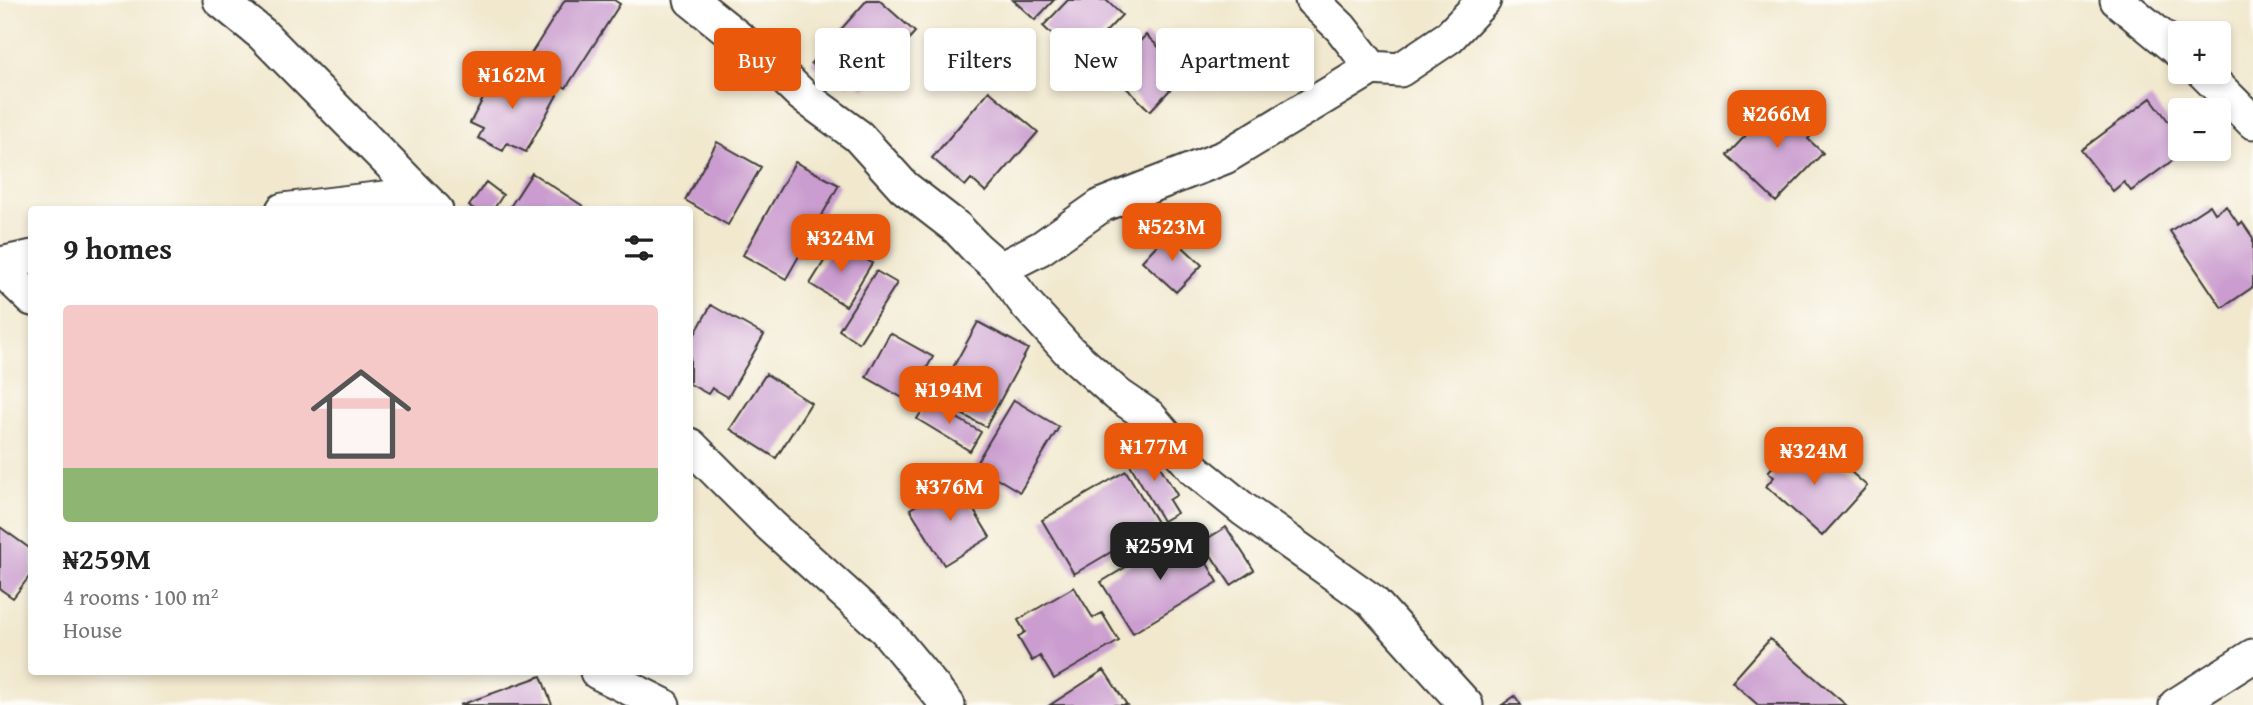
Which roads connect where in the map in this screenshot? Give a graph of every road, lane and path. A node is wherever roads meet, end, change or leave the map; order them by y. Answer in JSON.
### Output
{"nodes":[{"id":1,"x":220,"y":0,"type":"edge"},
{"id":2,"x":691,"y":0,"type":"edge"},
{"id":3,"x":1312,"y":0,"type":"edge"},
{"id":4,"x":1485,"y":0,"type":"edge"},
{"id":5,"x":2117,"y":0,"type":"edge"},
{"id":6,"x":2168,"y":42,"type":"edge"},
{"id":7,"x":1372,"y":68,"type":"junction"},
{"id":8,"x":2215,"y":84,"type":"edge"},
{"id":9,"x":2253,"y":122,"type":"edge"},
{"id":10,"x":427,"y":202,"type":"edge"},
{"id":11,"x":355,"y":206,"type":"edge"},
{"id":12,"x":28,"y":258,"type":"edge"},
{"id":13,"x":0,"y":266,"type":"edge"},
{"id":14,"x":1000,"y":269,"type":"junction"},
{"id":15,"x":28,"y":295,"type":"edge"},
{"id":16,"x":693,"y":448,"type":"edge"},
{"id":17,"x":2253,"y":656,"type":"edge"},
{"id":18,"x":603,"y":675,"type":"edge"},
{"id":19,"x":2217,"y":694,"type":"edge"},
{"id":20,"x":663,"y":705,"type":"edge"},
{"id":21,"x":948,"y":705,"type":"edge"},
{"id":22,"x":1466,"y":705,"type":"edge"},
{"id":23,"x":2176,"y":705,"type":"edge"}],
"edges":[{"from":1,"to":10,"type":"street"},
{"from":2,"to":14,"type":"street"},
{"from":3,"to":7,"type":"street"},
{"from":4,"to":7,"type":"street"},
{"from":5,"to":6,"type":"street"},
{"from":7,"to":14,"type":"street"},
{"from":8,"to":9,"type":"street"},
{"from":10,"to":11,"type":"street"},
{"from":12,"to":13,"type":"street"},
{"from":13,"to":15,"type":"street"},
{"from":14,"to":22,"type":"street"},
{"from":16,"to":21,"type":"street"},
{"from":17,"to":19,"type":"street"},
{"from":18,"to":20,"type":"street"},
{"from":19,"to":23,"type":"street"}]}
